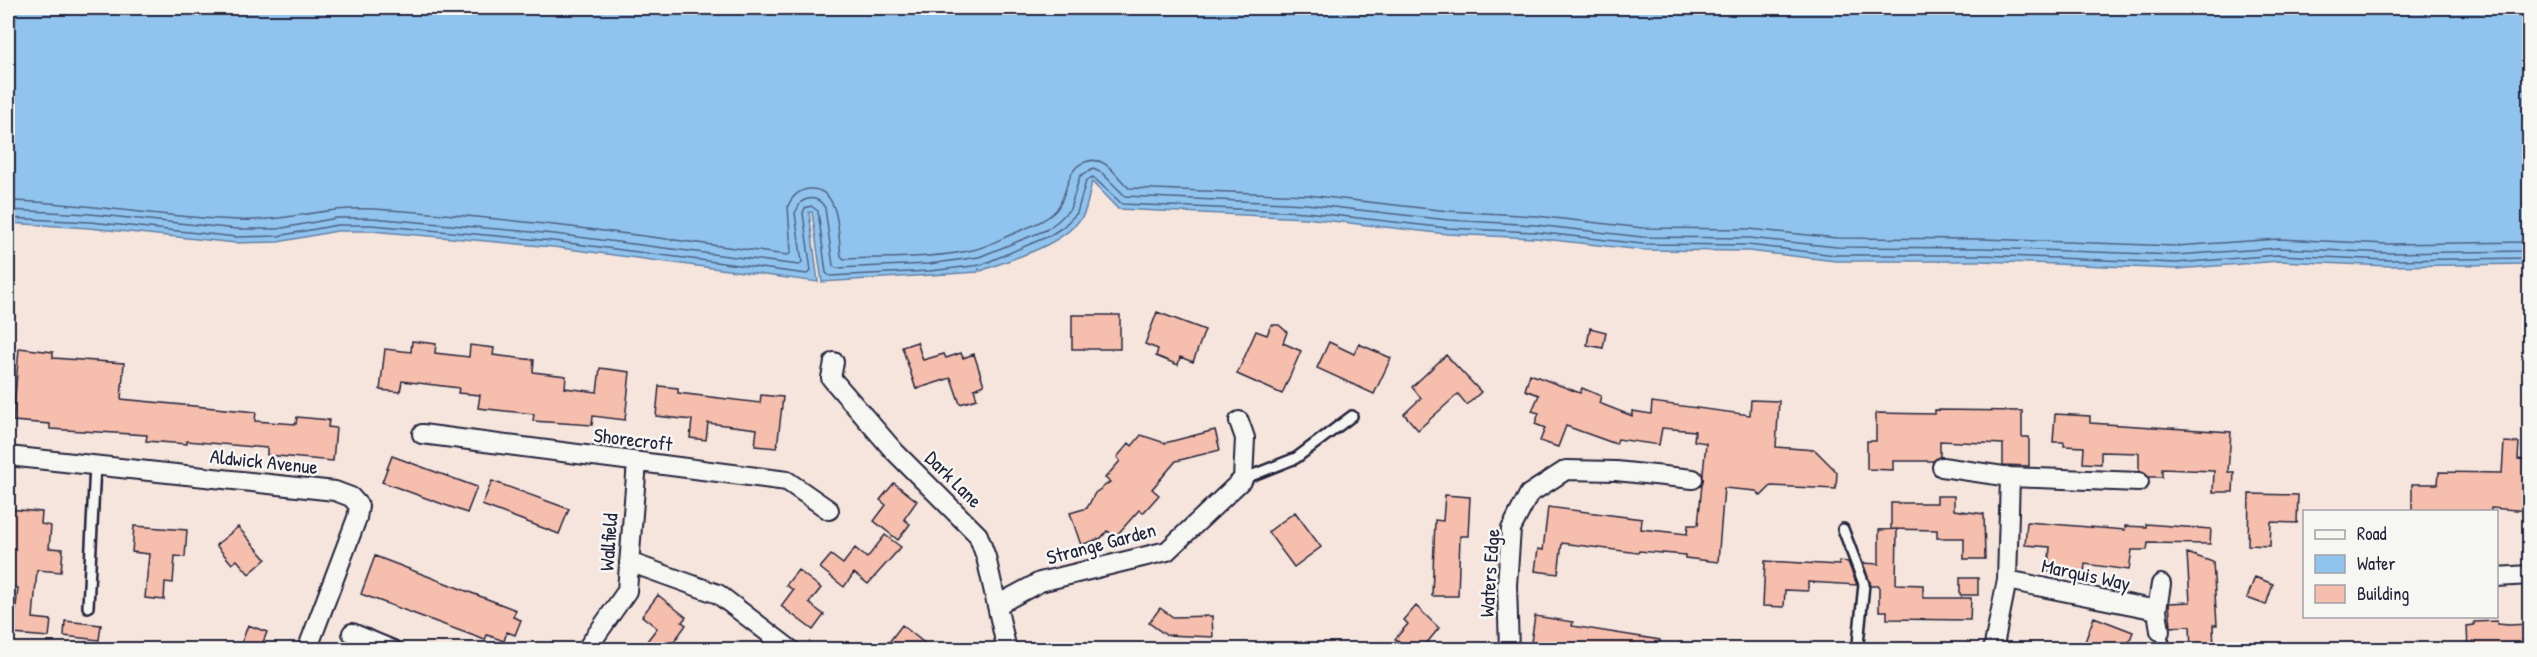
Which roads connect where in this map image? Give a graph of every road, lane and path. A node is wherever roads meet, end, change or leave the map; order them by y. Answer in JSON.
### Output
{"nodes":[{"id":1,"x":834,"y":362,"type":"dead end"},
{"id":2,"x":1352,"y":416,"type":"dead end"},
{"id":3,"x":1239,"y":421,"type":"dead end"},
{"id":4,"x":422,"y":434,"type":"dead end"},
{"id":5,"x":8,"y":456,"type":"edge"},
{"id":6,"x":637,"y":462,"type":"junction"},
{"id":7,"x":95,"y":465,"type":"junction"},
{"id":8,"x":1942,"y":468,"type":"dead end"},
{"id":9,"x":2010,"y":477,"type":"junction"},
{"id":10,"x":1243,"y":479,"type":"junction"},
{"id":11,"x":1693,"y":479,"type":"dead end"},
{"id":12,"x":2139,"y":482,"type":"dead end"},
{"id":13,"x":829,"y":510,"type":"dead end"},
{"id":14,"x":1843,"y":529,"type":"dead end"},
{"id":15,"x":629,"y":562,"type":"junction"},
{"id":16,"x":2529,"y":575,"type":"edge"},
{"id":17,"x":2498,"y":577,"type":"edge"},
{"id":18,"x":2007,"y":580,"type":"junction"},
{"id":19,"x":2161,"y":584,"type":"dead end"},
{"id":20,"x":997,"y":605,"type":"junction"},
{"id":21,"x":88,"y":607,"type":"dead end"},
{"id":22,"x":2157,"y":610,"type":"junction"},
{"id":23,"x":2160,"y":631,"type":"joint"},
{"id":24,"x":352,"y":633,"type":"dead end"},
{"id":25,"x":307,"y":650,"type":"edge"},
{"id":26,"x":393,"y":650,"type":"edge"},
{"id":27,"x":586,"y":650,"type":"edge"},
{"id":28,"x":791,"y":650,"type":"edge"},
{"id":29,"x":1007,"y":650,"type":"edge"},
{"id":30,"x":1509,"y":650,"type":"edge"},
{"id":31,"x":1853,"y":650,"type":"edge"},
{"id":32,"x":1993,"y":650,"type":"edge"},
{"id":33,"x":2166,"y":650,"type":"edge"}],
"edges":[{"from":1,"to":20,"type":"street","name":"Dark Lane"},
{"from":2,"to":10,"type":"lane"},
{"from":3,"to":10,"type":"street"},
{"from":4,"to":6,"type":"street","name":"Shorecroft"},
{"from":5,"to":7,"type":"street","name":"Aldwick Avenue"},
{"from":6,"to":13,"type":"street","name":"Shorecroft"},
{"from":6,"to":15,"type":"street","name":"Wallfield"},
{"from":7,"to":21,"type":"lane"},
{"from":7,"to":25,"type":"street","name":"Aldwick Avenue"},
{"from":8,"to":9,"type":"street"},
{"from":9,"to":12,"type":"street"},
{"from":9,"to":18,"type":"street"},
{"from":10,"to":20,"type":"street","name":"Strange Garden"},
{"from":11,"to":30,"type":"street","name":"Waters Edge"},
{"from":14,"to":31,"type":"lane"},
{"from":15,"to":27,"type":"street","name":"Wallfield"},
{"from":15,"to":28,"type":"street"},
{"from":16,"to":17,"type":"street"},
{"from":18,"to":22,"type":"street","name":"Marquis Way"},
{"from":18,"to":32,"type":"street"},
{"from":19,"to":22,"type":"street"},
{"from":20,"to":29,"type":"street","name":"Dark Lane"},
{"from":22,"to":23,"type":"street"},
{"from":23,"to":33,"type":"lane"},
{"from":24,"to":26,"type":"street"}]}
